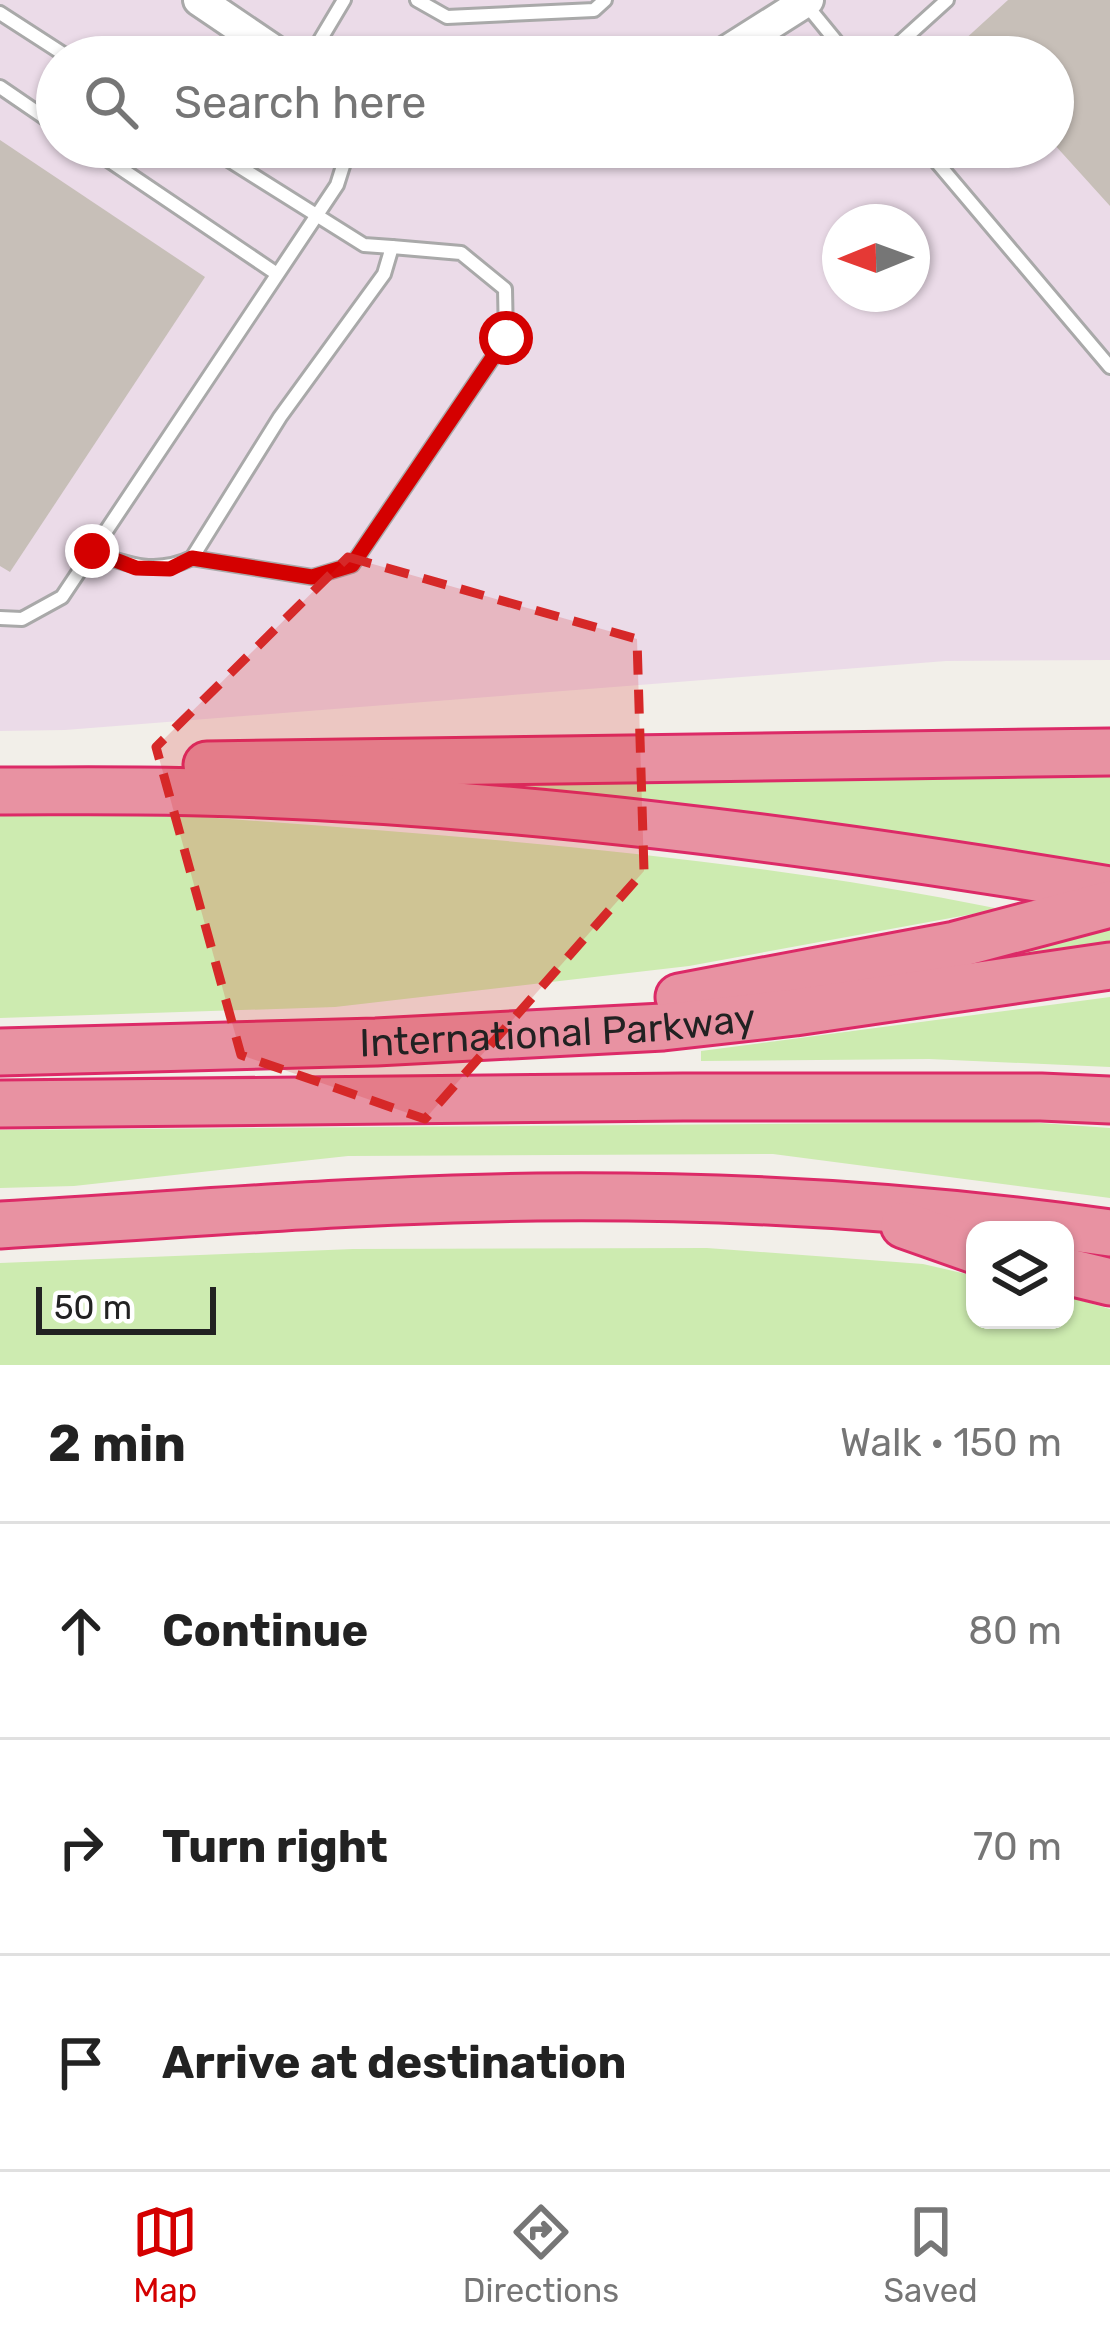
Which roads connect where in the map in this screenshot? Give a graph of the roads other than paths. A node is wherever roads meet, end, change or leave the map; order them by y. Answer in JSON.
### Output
{"nodes":[{"id":1,"x":199,"y":0,"type":"edge"},
{"id":2,"x":344,"y":0,"type":"edge"},
{"id":3,"x":417,"y":0,"type":"edge"},
{"id":4,"x":605,"y":0,"type":"edge"},
{"id":5,"x":947,"y":0,"type":"edge"},
{"id":6,"x":806,"y":1,"type":"edge"},
{"id":7,"x":548,"y":6,"type":"edge"},
{"id":8,"x":0,"y":13,"type":"edge"},
{"id":9,"x":36,"y":36,"type":"edge"},
{"id":10,"x":252,"y":36,"type":"edge"},
{"id":11,"x":323,"y":36,"type":"edge"},
{"id":12,"x":751,"y":36,"type":"edge"},
{"id":13,"x":833,"y":36,"type":"edge"},
{"id":14,"x":907,"y":36,"type":"edge"},
{"id":15,"x":0,"y":87,"type":"edge"},
{"id":16,"x":36,"y":112,"type":"edge"},
{"id":17,"x":119,"y":168,"type":"edge"},
{"id":18,"x":241,"y":168,"type":"edge"},
{"id":19,"x":342,"y":168,"type":"edge"},
{"id":20,"x":942,"y":168,"type":"edge"},
{"id":21,"x":316,"y":216,"type":"junction"},
{"id":22,"x":392,"y":247,"type":"junction"},
{"id":23,"x":277,"y":274,"type":"junction"},
{"id":24,"x":1110,"y":367,"type":"edge"},
{"id":25,"x":92,"y":551,"type":"junction"},
{"id":26,"x":192,"y":558,"type":"junction"},
{"id":27,"x":0,"y":618,"type":"edge"},
{"id":28,"x":1110,"y":752,"type":"edge"},
{"id":29,"x":0,"y":775,"type":"edge"},
{"id":30,"x":0,"y":790,"type":"edge"},
{"id":31,"x":1110,"y":890,"type":"edge"},
{"id":32,"x":1110,"y":904,"type":"edge"},
{"id":33,"x":1110,"y":966,"type":"edge"},
{"id":34,"x":513,"y":1033,"type":"junction"},
{"id":35,"x":0,"y":1052,"type":"edge"},
{"id":36,"x":1110,"y":1100,"type":"edge"},
{"id":37,"x":0,"y":1104,"type":"edge"},
{"id":38,"x":856,"y":1208,"type":"junction"},
{"id":39,"x":0,"y":1225,"type":"edge"},
{"id":40,"x":1110,"y":1233,"type":"edge"},
{"id":41,"x":966,"y":1247,"type":"edge"},
{"id":42,"x":1074,"y":1273,"type":"edge"},
{"id":43,"x":1110,"y":1282,"type":"edge"}],
"edges":[{"from":1,"to":10,"type":"street"},
{"from":2,"to":11,"type":"lane"},
{"from":3,"to":7,"type":"lane"},
{"from":4,"to":7,"type":"lane"},
{"from":5,"to":14,"type":"lane"},
{"from":6,"to":12,"type":"street"},
{"from":6,"to":13,"type":"lane"},
{"from":8,"to":9,"type":"lane"},
{"from":15,"to":16,"type":"lane"},
{"from":17,"to":23,"type":"lane"},
{"from":18,"to":21,"type":"lane"},
{"from":19,"to":21,"type":"lane"},
{"from":20,"to":24,"type":"lane"},
{"from":21,"to":22,"type":"lane"},
{"from":21,"to":23,"type":"lane"},
{"from":22,"to":26,"type":"lane"},
{"from":22,"to":26,"type":"lane"},
{"from":23,"to":25,"type":"lane"},
{"from":25,"to":26,"type":"lane"},
{"from":25,"to":27,"type":"lane"},
{"from":28,"to":29,"type":"highway"},
{"from":30,"to":31,"type":"highway"},
{"from":32,"to":34,"type":"highway"},
{"from":33,"to":34,"type":"highway","name":"International Parkway"},
{"from":34,"to":35,"type":"highway","name":"International Parkway"},
{"from":36,"to":37,"type":"highway"},
{"from":38,"to":39,"type":"highway"},
{"from":38,"to":40,"type":"highway"},
{"from":38,"to":41,"type":"highway"},
{"from":42,"to":43,"type":"highway"}]}
